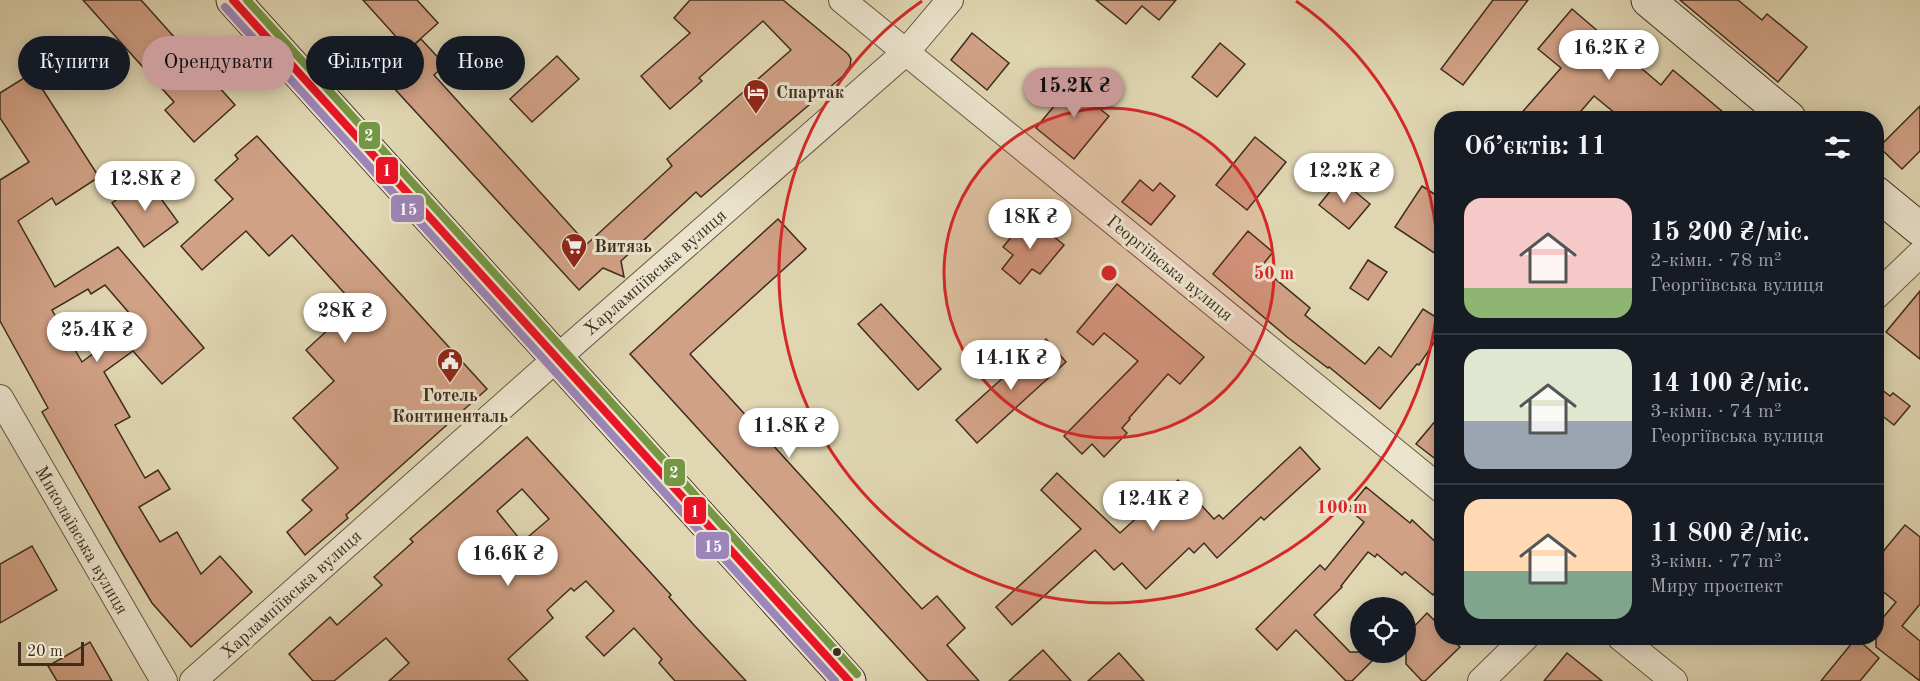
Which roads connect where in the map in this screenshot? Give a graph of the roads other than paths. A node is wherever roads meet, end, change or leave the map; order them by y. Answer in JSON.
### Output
{"nodes":[{"id":1,"x":233,"y":0,"type":"edge"},
{"id":2,"x":842,"y":0,"type":"edge"},
{"id":3,"x":950,"y":0,"type":"edge"},
{"id":4,"x":1648,"y":0,"type":"edge"},
{"id":5,"x":906,"y":52,"type":"junction"},
{"id":6,"x":1781,"y":111,"type":"edge"},
{"id":7,"x":1884,"y":199,"type":"edge"},
{"id":8,"x":1920,"y":229,"type":"edge"},
{"id":9,"x":1920,"y":254,"type":"edge"},
{"id":10,"x":1884,"y":288,"type":"edge"},
{"id":11,"x":557,"y":358,"type":"junction"},
{"id":12,"x":0,"y":398,"type":"edge"},
{"id":13,"x":1434,"y":483,"type":"edge"},
{"id":14,"x":1518,"y":645,"type":"edge"},
{"id":15,"x":1630,"y":645,"type":"edge"},
{"id":16,"x":164,"y":681,"type":"edge"},
{"id":17,"x":193,"y":681,"type":"edge"},
{"id":18,"x":849,"y":681,"type":"edge"},
{"id":19,"x":1481,"y":681,"type":"edge"},
{"id":20,"x":1674,"y":681,"type":"edge"}],
"edges":[{"from":1,"to":11,"type":"main road"},
{"from":2,"to":5,"type":"street","name":"Георгіївська вулиця"},
{"from":3,"to":5,"type":"street","name":"Харлампіївська вулиця"},
{"from":4,"to":6,"type":"main road"},
{"from":5,"to":11,"type":"street","name":"Харлампіївська вулиця"},
{"from":5,"to":13,"type":"street","name":"Георгіївська вулиця"},
{"from":7,"to":8,"type":"main road"},
{"from":9,"to":10,"type":"street"},
{"from":11,"to":17,"type":"street","name":"Харлампіївська вулиця"},
{"from":11,"to":18,"type":"main road"},
{"from":12,"to":16,"type":"street","name":"Миколаївська вулиця"},
{"from":14,"to":19,"type":"street"},
{"from":15,"to":20,"type":"street"}]}
